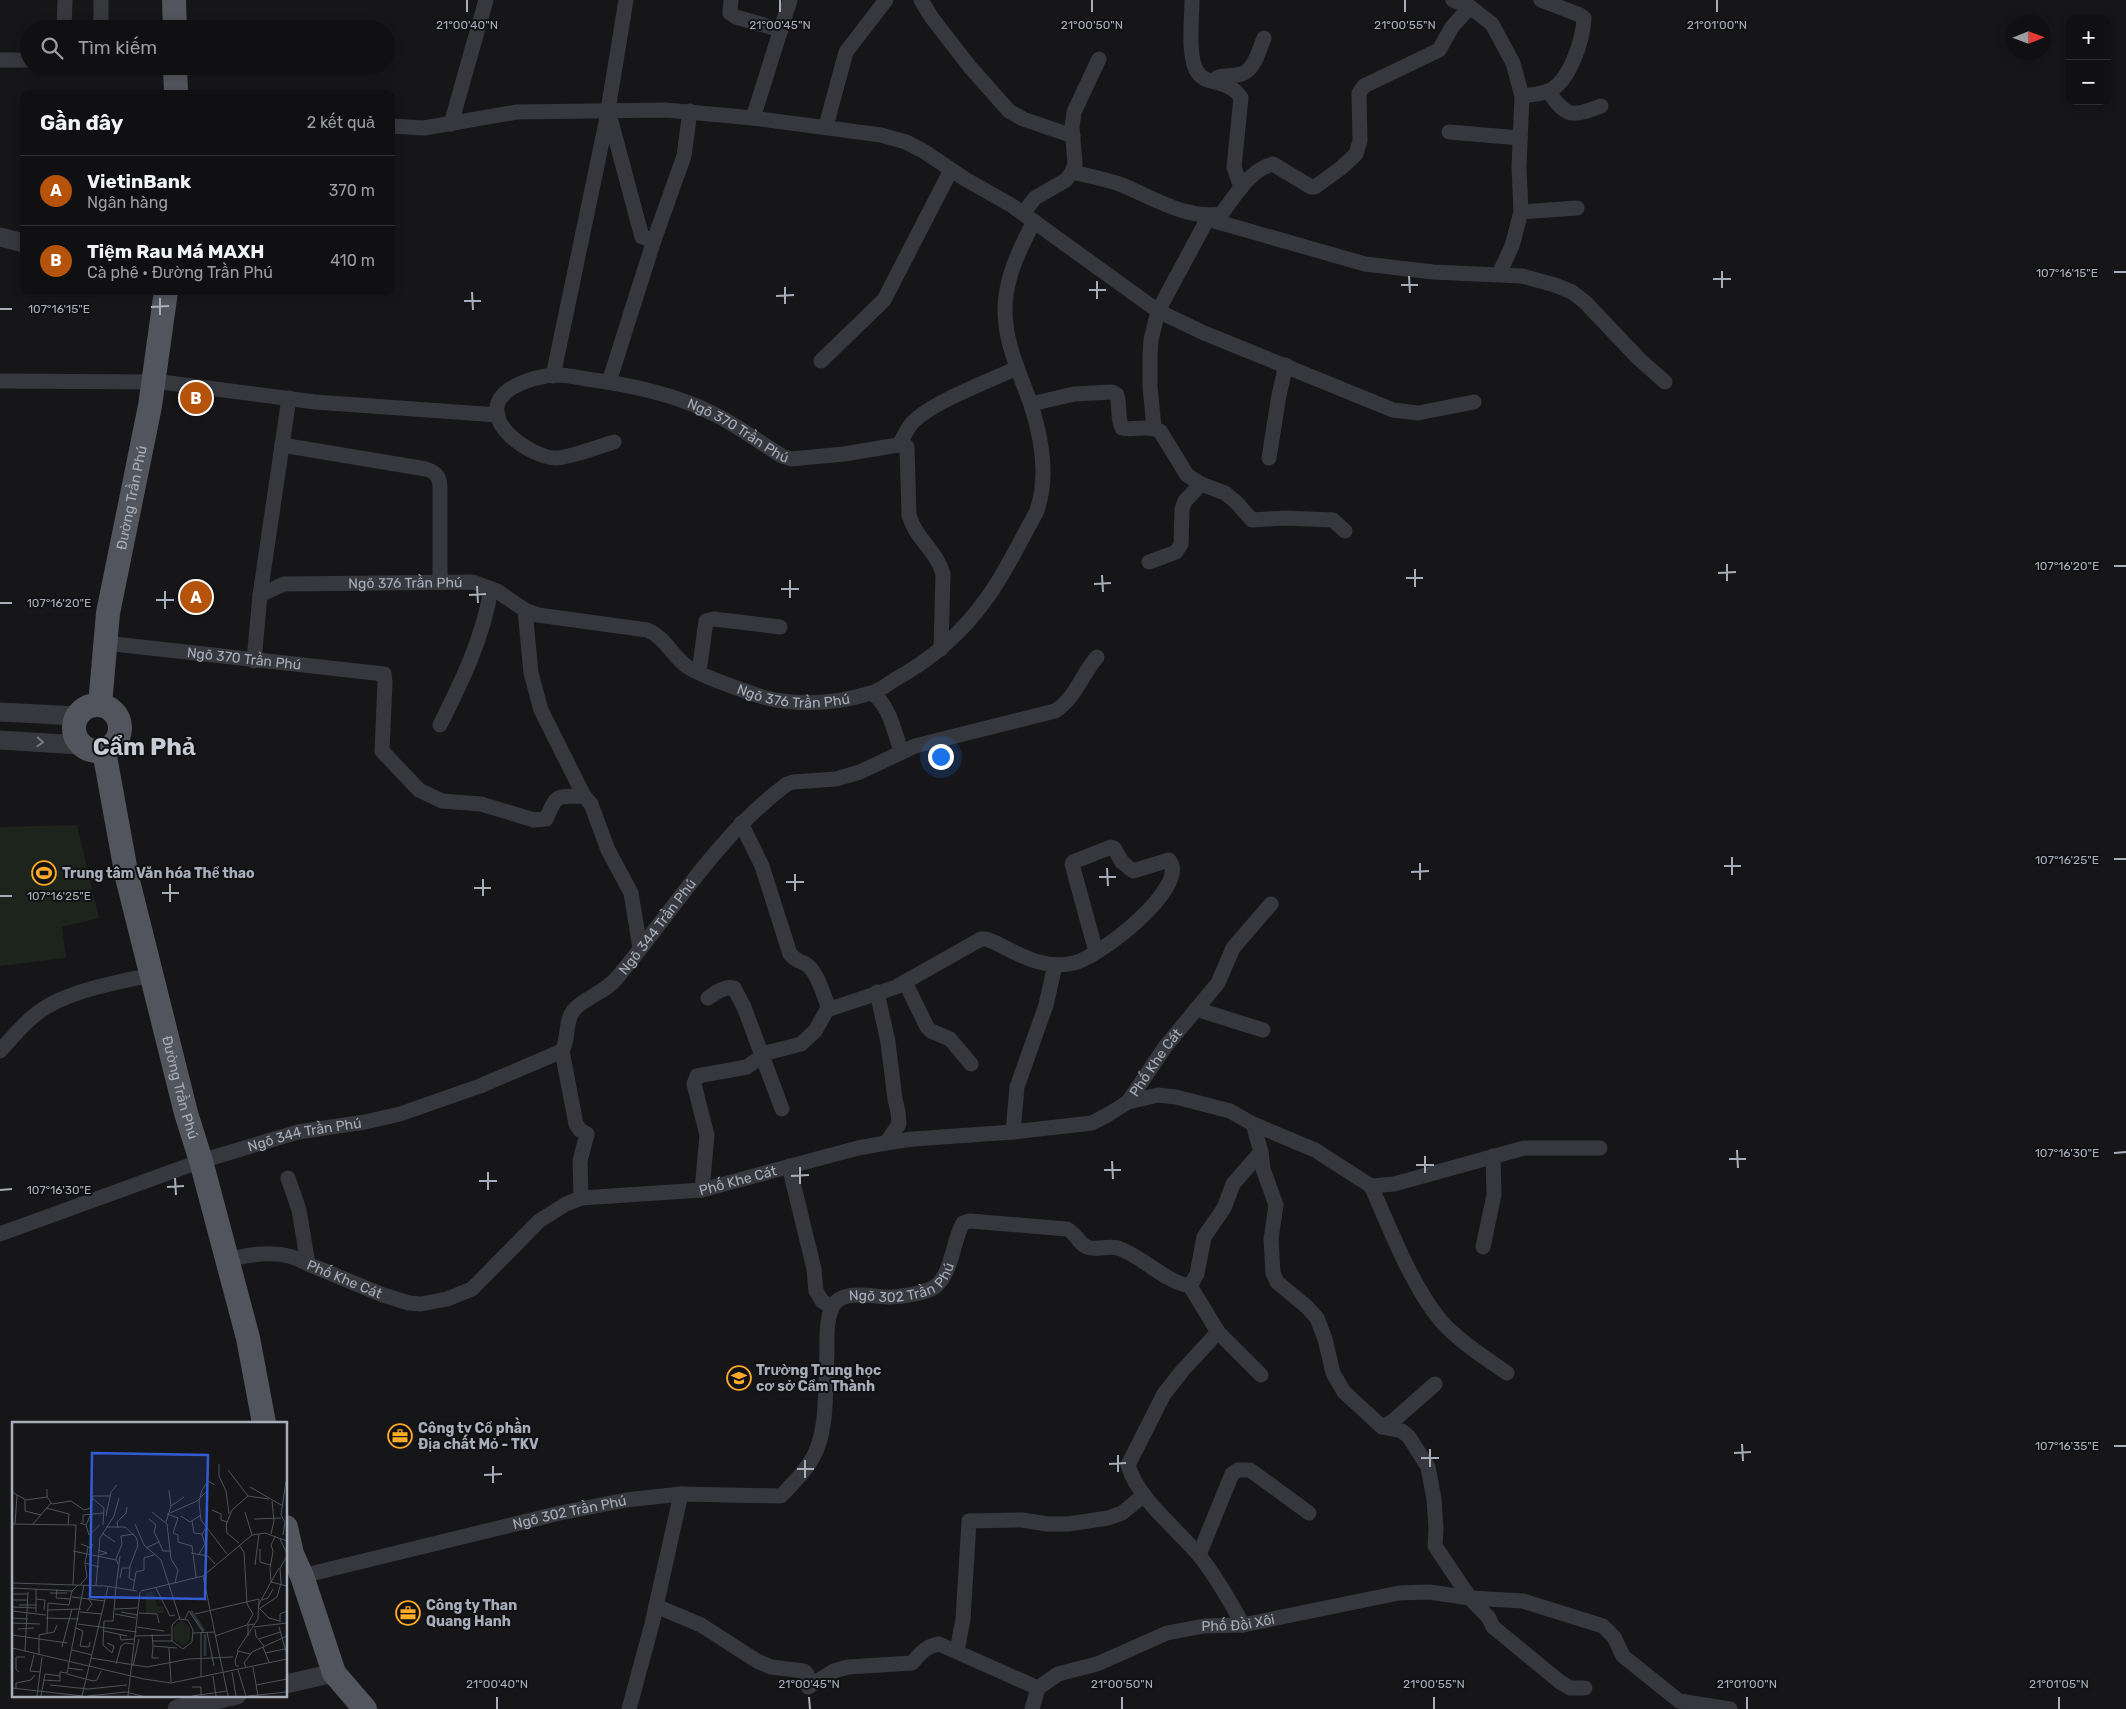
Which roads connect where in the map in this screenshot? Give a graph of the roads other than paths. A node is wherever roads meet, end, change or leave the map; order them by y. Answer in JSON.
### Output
{"nodes":[{"id":1,"x":65,"y":0,"type":"edge"},
{"id":2,"x":101,"y":0,"type":"edge"},
{"id":3,"x":174,"y":0,"type":"edge"},
{"id":4,"x":486,"y":0,"type":"edge"},
{"id":5,"x":626,"y":0,"type":"edge"},
{"id":6,"x":731,"y":0,"type":"edge"},
{"id":7,"x":790,"y":0,"type":"edge"},
{"id":8,"x":886,"y":0,"type":"edge"},
{"id":9,"x":921,"y":0,"type":"edge"},
{"id":10,"x":1192,"y":0,"type":"edge"},
{"id":11,"x":1454,"y":0,"type":"edge"},
{"id":12,"x":1541,"y":0,"type":"edge"},
{"id":13,"x":1470,"y":7,"type":"junction"},
{"id":14,"x":64,"y":20,"type":"edge"},
{"id":15,"x":101,"y":20,"type":"edge"},
{"id":16,"x":175,"y":20,"type":"edge"},
{"id":17,"x":781,"y":30,"type":"junction"},
{"id":18,"x":1264,"y":38,"type":"dead end"},
{"id":19,"x":1099,"y":59,"type":"dead end"},
{"id":20,"x":0,"y":60,"type":"edge"},
{"id":21,"x":20,"y":60,"type":"edge"},
{"id":22,"x":175,"y":75,"type":"edge"},
{"id":23,"x":1213,"y":82,"type":"junction"},
{"id":24,"x":176,"y":90,"type":"edge"},
{"id":25,"x":1548,"y":91,"type":"junction"},
{"id":26,"x":1522,"y":96,"type":"junction"},
{"id":27,"x":1601,"y":106,"type":"dead end"},
{"id":28,"x":608,"y":110,"type":"junction"},
{"id":29,"x":690,"y":111,"type":"junction"},
{"id":30,"x":753,"y":118,"type":"junction"},
{"id":31,"x":451,"y":124,"type":"junction"},
{"id":32,"x":395,"y":126,"type":"edge"},
{"id":33,"x":826,"y":126,"type":"junction"},
{"id":34,"x":1449,"y":132,"type":"dead end"},
{"id":35,"x":1073,"y":136,"type":"junction"},
{"id":36,"x":1520,"y":138,"type":"junction"},
{"id":37,"x":951,"y":170,"type":"junction"},
{"id":38,"x":1072,"y":172,"type":"junction"},
{"id":39,"x":1241,"y":188,"type":"junction"},
{"id":40,"x":1577,"y":208,"type":"dead end"},
{"id":41,"x":1521,"y":212,"type":"junction"},
{"id":42,"x":1188,"y":213,"type":"junction"},
{"id":43,"x":1028,"y":217,"type":"junction"},
{"id":44,"x":1207,"y":220,"type":"junction"},
{"id":45,"x":0,"y":237,"type":"edge"},
{"id":46,"x":654,"y":240,"type":"junction"},
{"id":47,"x":20,"y":241,"type":"edge"},
{"id":48,"x":1499,"y":274,"type":"junction"},
{"id":49,"x":165,"y":295,"type":"edge"},
{"id":50,"x":1158,"y":311,"type":"junction"},
{"id":51,"x":821,"y":362,"type":"dead end"},
{"id":52,"x":1286,"y":365,"type":"junction"},
{"id":53,"x":1017,"y":368,"type":"junction"},
{"id":54,"x":553,"y":376,"type":"junction"},
{"id":55,"x":0,"y":381,"type":"edge"},
{"id":56,"x":154,"y":381,"type":"junction"},
{"id":57,"x":609,"y":382,"type":"junction"},
{"id":58,"x":1665,"y":382,"type":"dead end"},
{"id":59,"x":289,"y":398,"type":"junction"},
{"id":60,"x":1474,"y":402,"type":"dead end"},
{"id":61,"x":1031,"y":404,"type":"junction"},
{"id":62,"x":498,"y":416,"type":"junction"},
{"id":63,"x":1154,"y":428,"type":"junction"},
{"id":64,"x":614,"y":442,"type":"dead end"},
{"id":65,"x":900,"y":443,"type":"junction"},
{"id":66,"x":282,"y":445,"type":"junction"},
{"id":67,"x":1269,"y":458,"type":"dead end"},
{"id":68,"x":1201,"y":484,"type":"junction"},
{"id":69,"x":1345,"y":532,"type":"dead end"},
{"id":70,"x":1149,"y":562,"type":"dead end"},
{"id":71,"x":440,"y":582,"type":"junction"},
{"id":72,"x":491,"y":589,"type":"junction"},
{"id":73,"x":260,"y":595,"type":"junction"},
{"id":74,"x":525,"y":610,"type":"junction"},
{"id":75,"x":780,"y":627,"type":"dead end"},
{"id":76,"x":105,"y":643,"type":"junction"},
{"id":77,"x":941,"y":649,"type":"junction"},
{"id":78,"x":1097,"y":657,"type":"dead end"},
{"id":79,"x":254,"y":661,"type":"junction"},
{"id":80,"x":698,"y":672,"type":"junction"},
{"id":81,"x":872,"y":693,"type":"junction"},
{"id":82,"x":100,"y":705,"type":"junction"},
{"id":83,"x":0,"y":712,"type":"edge"},
{"id":84,"x":77,"y":716,"type":"junction"},
{"id":85,"x":440,"y":725,"type":"dead end"},
{"id":86,"x":0,"y":740,"type":"edge"},
{"id":87,"x":80,"y":744,"type":"junction"},
{"id":88,"x":104,"y":751,"type":"junction"},
{"id":89,"x":901,"y":751,"type":"junction"},
{"id":90,"x":584,"y":796,"type":"junction"},
{"id":91,"x":741,"y":823,"type":"junction"},
{"id":92,"x":1271,"y":904,"type":"dead end"},
{"id":93,"x":640,"y":948,"type":"junction"},
{"id":94,"x":1096,"y":952,"type":"junction"},
{"id":95,"x":1055,"y":965,"type":"junction"},
{"id":96,"x":151,"y":976,"type":"junction"},
{"id":97,"x":905,"y":982,"type":"junction"},
{"id":98,"x":877,"y":992,"type":"junction"},
{"id":99,"x":708,"y":998,"type":"dead end"},
{"id":100,"x":1196,"y":1009,"type":"junction"},
{"id":101,"x":827,"y":1010,"type":"junction"},
{"id":102,"x":1263,"y":1030,"type":"dead end"},
{"id":103,"x":0,"y":1051,"type":"edge"},
{"id":104,"x":562,"y":1051,"type":"junction"},
{"id":105,"x":762,"y":1057,"type":"junction"},
{"id":106,"x":971,"y":1064,"type":"dead end"},
{"id":107,"x":1147,"y":1071,"type":"junction"},
{"id":108,"x":1158,"y":1095,"type":"junction"},
{"id":109,"x":1128,"y":1102,"type":"junction"},
{"id":110,"x":782,"y":1109,"type":"dead end"},
{"id":111,"x":1253,"y":1124,"type":"junction"},
{"id":112,"x":1013,"y":1132,"type":"junction"},
{"id":113,"x":886,"y":1143,"type":"junction"},
{"id":114,"x":1600,"y":1148,"type":"dead end"},
{"id":115,"x":1261,"y":1152,"type":"junction"},
{"id":116,"x":1493,"y":1156,"type":"junction"},
{"id":117,"x":201,"y":1161,"type":"junction"},
{"id":118,"x":789,"y":1166,"type":"junction"},
{"id":119,"x":288,"y":1178,"type":"dead end"},
{"id":120,"x":1370,"y":1186,"type":"junction"},
{"id":121,"x":702,"y":1190,"type":"junction"},
{"id":122,"x":581,"y":1198,"type":"junction"},
{"id":123,"x":0,"y":1234,"type":"edge"},
{"id":124,"x":1483,"y":1247,"type":"dead end"},
{"id":125,"x":228,"y":1260,"type":"junction"},
{"id":126,"x":308,"y":1264,"type":"junction"},
{"id":127,"x":1190,"y":1286,"type":"junction"},
{"id":128,"x":832,"y":1307,"type":"junction"},
{"id":129,"x":1218,"y":1332,"type":"junction"},
{"id":130,"x":1506,"y":1373,"type":"dead end"},
{"id":131,"x":1261,"y":1375,"type":"dead end"},
{"id":132,"x":1435,"y":1384,"type":"dead end"},
{"id":133,"x":264,"y":1422,"type":"edge"},
{"id":134,"x":1382,"y":1427,"type":"junction"},
{"id":135,"x":681,"y":1494,"type":"junction"},
{"id":136,"x":1144,"y":1495,"type":"junction"},
{"id":137,"x":1309,"y":1513,"type":"dead end"},
{"id":138,"x":288,"y":1536,"type":"edge"},
{"id":139,"x":1199,"y":1555,"type":"junction"},
{"id":140,"x":302,"y":1576,"type":"junction"},
{"id":141,"x":1470,"y":1598,"type":"junction"},
{"id":142,"x":656,"y":1606,"type":"junction"},
{"id":143,"x":1243,"y":1625,"type":"junction"},
{"id":144,"x":958,"y":1651,"type":"junction"},
{"id":145,"x":334,"y":1673,"type":"junction"},
{"id":146,"x":288,"y":1684,"type":"edge"},
{"id":147,"x":1038,"y":1688,"type":"junction"},
{"id":148,"x":1585,"y":1688,"type":"dead end"},
{"id":149,"x":233,"y":1696,"type":"edge"},
{"id":150,"x":177,"y":1709,"type":"edge"},
{"id":151,"x":364,"y":1709,"type":"edge"},
{"id":152,"x":629,"y":1709,"type":"edge"},
{"id":153,"x":1032,"y":1709,"type":"edge"},
{"id":154,"x":1730,"y":1709,"type":"edge"}],
"edges":[{"from":1,"to":14,"type":"street"},
{"from":2,"to":15,"type":"street"},
{"from":3,"to":16,"type":"main road"},
{"from":4,"to":31,"type":"street"},
{"from":5,"to":28,"type":"street"},
{"from":6,"to":17,"type":"street"},
{"from":7,"to":17,"type":"street"},
{"from":8,"to":33,"type":"street"},
{"from":9,"to":35,"type":"street"},
{"from":10,"to":23,"type":"street"},
{"from":11,"to":13,"type":"street"},
{"from":12,"to":25,"type":"street"},
{"from":13,"to":26,"type":"street"},
{"from":13,"to":39,"type":"street"},
{"from":17,"to":30,"type":"street"},
{"from":18,"to":23,"type":"street"},
{"from":19,"to":35,"type":"street"},
{"from":20,"to":21,"type":"street"},
{"from":22,"to":24,"type":"main road"},
{"from":23,"to":39,"type":"street"},
{"from":25,"to":26,"type":"street"},
{"from":25,"to":27,"type":"street"},
{"from":26,"to":36,"type":"street"},
{"from":28,"to":29,"type":"street"},
{"from":28,"to":31,"type":"street"},
{"from":28,"to":46,"type":"street"},
{"from":28,"to":54,"type":"street"},
{"from":29,"to":30,"type":"street"},
{"from":29,"to":46,"type":"street"},
{"from":30,"to":33,"type":"street"},
{"from":31,"to":32,"type":"street"},
{"from":33,"to":37,"type":"street"},
{"from":34,"to":36,"type":"street"},
{"from":35,"to":38,"type":"street"},
{"from":36,"to":41,"type":"street"},
{"from":37,"to":43,"type":"street"},
{"from":37,"to":51,"type":"street"},
{"from":38,"to":42,"type":"street"},
{"from":38,"to":43,"type":"street","name":"Ngõ 376 Trần Phú"},
{"from":39,"to":42,"type":"street"},
{"from":40,"to":41,"type":"street"},
{"from":41,"to":48,"type":"street"},
{"from":42,"to":44,"type":"street"},
{"from":43,"to":50,"type":"street"},
{"from":43,"to":53,"type":"street","name":"Ngõ 376 Trần Phú"},
{"from":44,"to":48,"type":"street"},
{"from":44,"to":50,"type":"street"},
{"from":45,"to":47,"type":"street"},
{"from":46,"to":57,"type":"street"},
{"from":48,"to":58,"type":"street"},
{"from":49,"to":56,"type":"main road","name":"Đường Trần Phú"},
{"from":50,"to":52,"type":"street"},
{"from":50,"to":63,"type":"street"},
{"from":52,"to":60,"type":"street"},
{"from":52,"to":67,"type":"street"},
{"from":53,"to":61,"type":"street","name":"Ngõ 376 Trần Phú"},
{"from":53,"to":65,"type":"street"},
{"from":54,"to":57,"type":"street","name":"Ngõ 370 Trần Phú"},
{"from":54,"to":62,"type":"street","name":"Ngõ 370 Trần Phú"},
{"from":55,"to":56,"type":"street"},
{"from":56,"to":59,"type":"street"},
{"from":56,"to":76,"type":"main road","name":"Đường Trần Phú"},
{"from":57,"to":65,"type":"street","name":"Ngõ 370 Trần Phú"},
{"from":59,"to":62,"type":"street"},
{"from":59,"to":66,"type":"street"},
{"from":61,"to":63,"type":"street"},
{"from":61,"to":77,"type":"street","name":"Ngõ 376 Trần Phú"},
{"from":62,"to":64,"type":"street"},
{"from":63,"to":68,"type":"street"},
{"from":65,"to":77,"type":"street"},
{"from":66,"to":71,"type":"street"},
{"from":66,"to":73,"type":"street"},
{"from":68,"to":69,"type":"street"},
{"from":68,"to":70,"type":"street"},
{"from":71,"to":72,"type":"street","name":"Ngõ 376 Trần Phú"},
{"from":71,"to":73,"type":"street","name":"Ngõ 376 Trần Phú"},
{"from":72,"to":74,"type":"street","name":"Ngõ 376 Trần Phú"},
{"from":72,"to":85,"type":"street"},
{"from":73,"to":79,"type":"street"},
{"from":74,"to":80,"type":"street","name":"Ngõ 376 Trần Phú"},
{"from":74,"to":90,"type":"street"},
{"from":75,"to":80,"type":"street"},
{"from":76,"to":79,"type":"street","name":"Ngõ 370 Trần Phú"},
{"from":76,"to":82,"type":"main road","name":"Đường Trần Phú"},
{"from":77,"to":81,"type":"street","name":"Ngõ 376 Trần Phú"},
{"from":78,"to":89,"type":"street","name":"Ngõ 344 Trần Phú"},
{"from":79,"to":90,"type":"street","name":"Ngõ 370 Trần Phú"},
{"from":80,"to":81,"type":"street","name":"Ngõ 376 Trần Phú"},
{"from":81,"to":89,"type":"street"},
{"from":82,"to":84,"type":"main road"},
{"from":82,"to":88,"type":"main road"},
{"from":83,"to":84,"type":"street"},
{"from":84,"to":87,"type":"main road"},
{"from":86,"to":87,"type":"street","one_way":true},
{"from":87,"to":88,"type":"main road"},
{"from":88,"to":96,"type":"main road","name":"Đường Trần Phú"},
{"from":89,"to":91,"type":"street","name":"Ngõ 344 Trần Phú"},
{"from":90,"to":93,"type":"street"},
{"from":91,"to":93,"type":"street","name":"Ngõ 344 Trần Phú"},
{"from":91,"to":101,"type":"street"},
{"from":92,"to":100,"type":"street","name":"Phố Khe Cát"},
{"from":93,"to":104,"type":"street","name":"Ngõ 344 Trần Phú"},
{"from":94,"to":94,"type":"street"},
{"from":94,"to":95,"type":"street"},
{"from":95,"to":97,"type":"street"},
{"from":95,"to":112,"type":"street"},
{"from":96,"to":103,"type":"street"},
{"from":96,"to":117,"type":"main road","name":"Đường Trần Phú"},
{"from":97,"to":98,"type":"street"},
{"from":97,"to":106,"type":"street"},
{"from":98,"to":101,"type":"street"},
{"from":98,"to":113,"type":"street"},
{"from":99,"to":105,"type":"street"},
{"from":100,"to":102,"type":"street"},
{"from":100,"to":107,"type":"street","name":"Phố Khe Cát"},
{"from":101,"to":105,"type":"street"},
{"from":104,"to":117,"type":"street","name":"Ngõ 344 Trần Phú"},
{"from":104,"to":122,"type":"street"},
{"from":105,"to":110,"type":"street"},
{"from":105,"to":121,"type":"street"},
{"from":107,"to":108,"type":"street"},
{"from":107,"to":109,"type":"street","name":"Phố Khe Cát"},
{"from":108,"to":109,"type":"street"},
{"from":108,"to":111,"type":"street"},
{"from":109,"to":112,"type":"street","name":"Phố Khe Cát"},
{"from":111,"to":115,"type":"street"},
{"from":111,"to":120,"type":"street"},
{"from":112,"to":113,"type":"street","name":"Phố Khe Cát"},
{"from":113,"to":118,"type":"street","name":"Phố Khe Cát"},
{"from":114,"to":116,"type":"street"},
{"from":115,"to":127,"type":"street"},
{"from":115,"to":134,"type":"street"},
{"from":116,"to":120,"type":"street"},
{"from":116,"to":124,"type":"street"},
{"from":117,"to":123,"type":"street","name":"Ngõ 344 Trần Phú"},
{"from":117,"to":125,"type":"main road","name":"Đường Trần Phú"},
{"from":118,"to":121,"type":"street","name":"Phố Khe Cát"},
{"from":118,"to":128,"type":"street"},
{"from":119,"to":126,"type":"street"},
{"from":120,"to":130,"type":"street"},
{"from":121,"to":122,"type":"street","name":"Phố Khe Cát"},
{"from":122,"to":126,"type":"street","name":"Phố Khe Cát"},
{"from":125,"to":126,"type":"street","name":"Phố Khe Cát"},
{"from":125,"to":133,"type":"main road","name":"Đường Trần Phú"},
{"from":127,"to":128,"type":"street","name":"Ngõ 302 Trần Phú"},
{"from":127,"to":129,"type":"street"},
{"from":128,"to":135,"type":"street","name":"Ngõ 302 Trần Phú"},
{"from":129,"to":131,"type":"street"},
{"from":129,"to":136,"type":"street"},
{"from":132,"to":134,"type":"street"},
{"from":134,"to":141,"type":"street"},
{"from":135,"to":140,"type":"street","name":"Ngõ 302 Trần Phú"},
{"from":135,"to":142,"type":"street"},
{"from":136,"to":139,"type":"street"},
{"from":136,"to":144,"type":"street"},
{"from":137,"to":139,"type":"street"},
{"from":138,"to":140,"type":"main road"},
{"from":139,"to":143,"type":"street"},
{"from":140,"to":145,"type":"main road"},
{"from":141,"to":143,"type":"street","name":"Phố Đồi Xôi"},
{"from":141,"to":148,"type":"street"},
{"from":141,"to":154,"type":"street","name":"Phố Đồi Xôi"},
{"from":142,"to":144,"type":"street"},
{"from":142,"to":152,"type":"street"},
{"from":143,"to":147,"type":"street","name":"Phố Đồi Xôi"},
{"from":144,"to":147,"type":"street"},
{"from":145,"to":146,"type":"street"},
{"from":145,"to":151,"type":"main road"},
{"from":147,"to":153,"type":"street"},
{"from":149,"to":150,"type":"street"}]}
